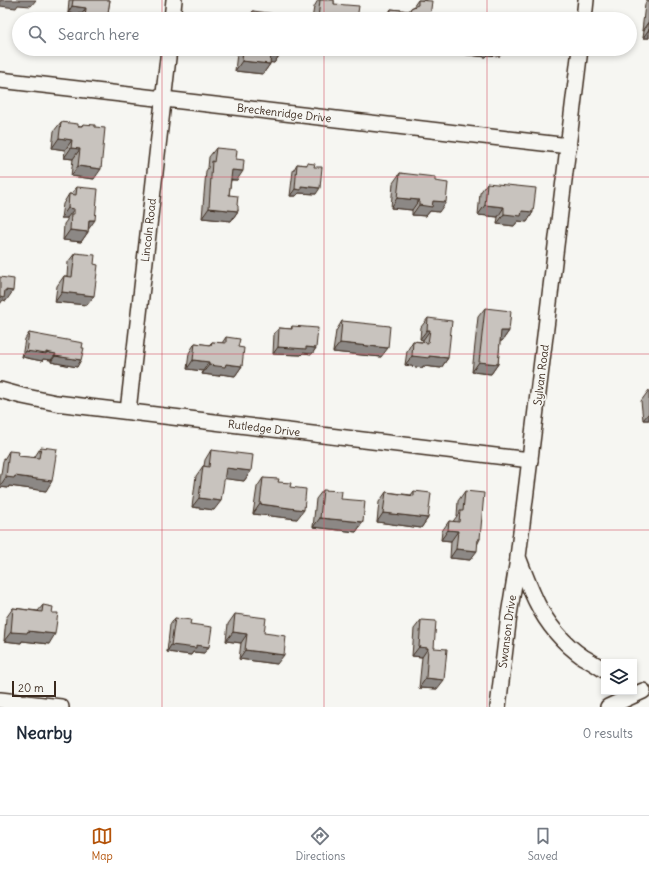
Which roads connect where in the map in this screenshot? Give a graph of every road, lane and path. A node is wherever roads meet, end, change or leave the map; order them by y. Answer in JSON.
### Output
{"nodes":[{"id":1,"x":174,"y":0,"type":"edge"},
{"id":2,"x":586,"y":0,"type":"edge"},
{"id":3,"x":173,"y":12,"type":"edge"},
{"id":4,"x":585,"y":12,"type":"edge"},
{"id":5,"x":168,"y":56,"type":"edge"},
{"id":6,"x":579,"y":56,"type":"edge"},
{"id":7,"x":0,"y":80,"type":"edge"},
{"id":8,"x":164,"y":99,"type":"junction"},
{"id":9,"x":569,"y":146,"type":"junction"},
{"id":10,"x":0,"y":390,"type":"edge"},
{"id":11,"x":128,"y":411,"type":"junction"},
{"id":12,"x":530,"y":460,"type":"junction"},
{"id":13,"x":518,"y":557,"type":"junction"},
{"id":14,"x":601,"y":668,"type":"edge"},
{"id":15,"x":642,"y":690,"type":"edge"},
{"id":16,"x":0,"y":700,"type":"edge"},
{"id":17,"x":61,"y":707,"type":"edge"},
{"id":18,"x":498,"y":707,"type":"edge"},
{"id":19,"x":608,"y":707,"type":"edge"}],
"edges":[{"from":1,"to":3,"type":"street"},
{"from":2,"to":4,"type":"street"},
{"from":5,"to":8,"type":"street","name":"Lincoln Road"},
{"from":6,"to":9,"type":"street","name":"Sylvan Road"},
{"from":7,"to":8,"type":"street","name":"Breckenridge Drive"},
{"from":8,"to":9,"type":"street","name":"Breckenridge Drive"},
{"from":8,"to":11,"type":"street","name":"Lincoln Road"},
{"from":9,"to":12,"type":"street","name":"Sylvan Road"},
{"from":10,"to":11,"type":"street","name":"Rutledge Drive"},
{"from":11,"to":12,"type":"street","name":"Rutledge Drive"},
{"from":12,"to":13,"type":"street","name":"Sylvan Road"},
{"from":13,"to":14,"type":"street","name":"Sylvan Road"},
{"from":13,"to":18,"type":"street","name":"Swanson Drive"},
{"from":15,"to":19,"type":"street"},
{"from":16,"to":17,"type":"street"}]}
